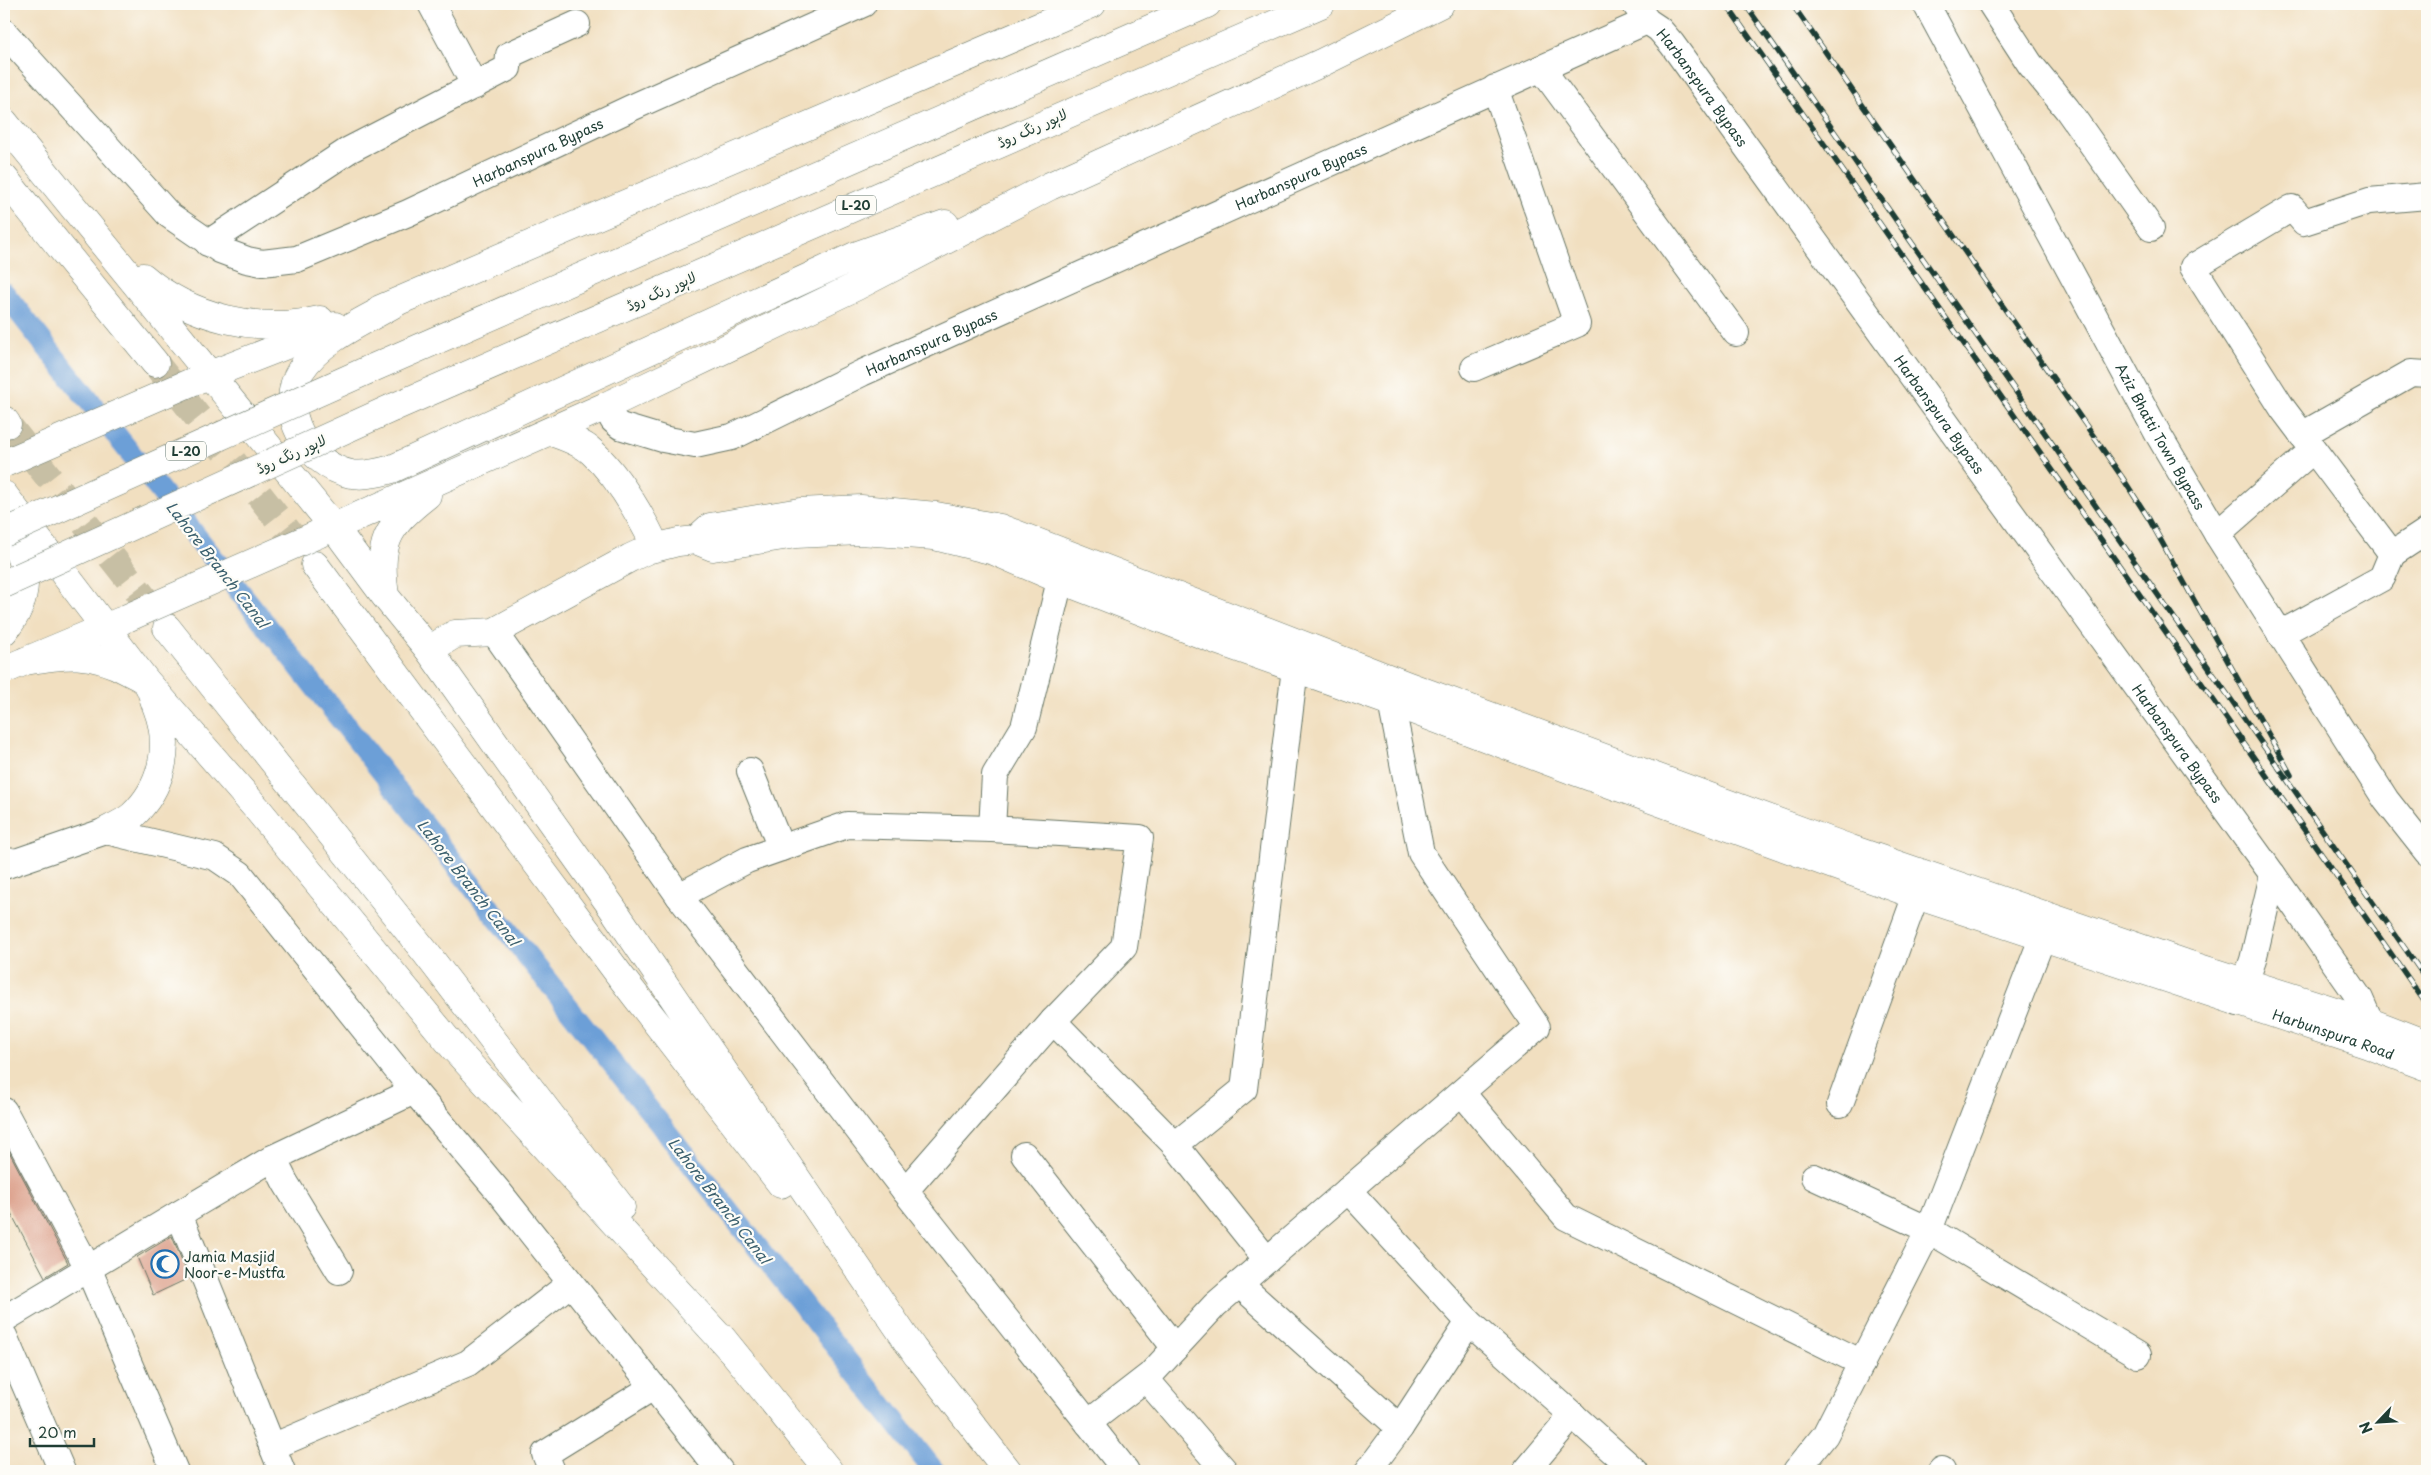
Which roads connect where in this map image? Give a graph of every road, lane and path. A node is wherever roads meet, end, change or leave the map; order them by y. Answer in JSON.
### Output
{"nodes":[{"id":1,"x":432,"y":4,"type":"edge"},
{"id":2,"x":863,"y":4,"type":"edge"},
{"id":3,"x":1092,"y":4,"type":"edge"},
{"id":4,"x":1207,"y":4,"type":"edge"},
{"id":5,"x":1321,"y":4,"type":"edge"},
{"id":6,"x":1440,"y":4,"type":"edge"},
{"id":7,"x":1926,"y":4,"type":"edge"},
{"id":8,"x":1991,"y":4,"type":"edge"},
{"id":9,"x":1641,"y":13,"type":"edge"},
{"id":10,"x":577,"y":24,"type":"dead end"},
{"id":11,"x":4,"y":32,"type":"edge"},
{"id":12,"x":1541,"y":68,"type":"junction"},
{"id":13,"x":475,"y":86,"type":"junction"},
{"id":14,"x":1495,"y":88,"type":"junction"},
{"id":15,"x":4,"y":122,"type":"edge"},
{"id":16,"x":4,"y":178,"type":"edge"},
{"id":17,"x":1050,"y":186,"type":"junction"},
{"id":18,"x":2427,"y":196,"type":"edge"},
{"id":19,"x":2151,"y":228,"type":"dead end"},
{"id":20,"x":208,"y":243,"type":"junction"},
{"id":21,"x":108,"y":247,"type":"junction"},
{"id":22,"x":397,"y":302,"type":"junction"},
{"id":23,"x":1736,"y":333,"type":"dead end"},
{"id":24,"x":155,"y":363,"type":"tunnel mouth"},
{"id":25,"x":1474,"y":368,"type":"dead end"},
{"id":26,"x":2427,"y":374,"type":"edge"},
{"id":27,"x":202,"y":378,"type":"junction"},
{"id":28,"x":606,"y":406,"type":"junction"},
{"id":29,"x":551,"y":432,"type":"junction"},
{"id":30,"x":2308,"y":442,"type":"junction"},
{"id":31,"x":4,"y":464,"type":"edge"},
{"id":32,"x":452,"y":476,"type":"junction"},
{"id":33,"x":4,"y":495,"type":"edge"},
{"id":34,"x":325,"y":531,"type":"junction"},
{"id":35,"x":2427,"y":531,"type":"edge"},
{"id":36,"x":4,"y":533,"type":"edge"},
{"id":37,"x":2217,"y":534,"type":"junction"},
{"id":38,"x":696,"y":540,"type":"junction"},
{"id":39,"x":656,"y":547,"type":"junction"},
{"id":40,"x":1067,"y":553,"type":"junction"},
{"id":41,"x":2392,"y":554,"type":"junction"},
{"id":42,"x":315,"y":565,"type":"tunnel mouth"},
{"id":43,"x":1061,"y":580,"type":"junction"},
{"id":44,"x":4,"y":584,"type":"edge"},
{"id":45,"x":385,"y":596,"type":"junction"},
{"id":46,"x":116,"y":623,"type":"junction"},
{"id":47,"x":168,"y":628,"type":"tunnel mouth"},
{"id":48,"x":4,"y":631,"type":"edge"},
{"id":49,"x":494,"y":632,"type":"junction"},
{"id":50,"x":2280,"y":634,"type":"junction"},
{"id":51,"x":1293,"y":642,"type":"junction"},
{"id":52,"x":429,"y":650,"type":"junction"},
{"id":53,"x":14,"y":665,"type":"edge"},
{"id":54,"x":1295,"y":668,"type":"junction"},
{"id":55,"x":1380,"y":675,"type":"junction"},
{"id":56,"x":146,"y":681,"type":"junction"},
{"id":57,"x":1392,"y":702,"type":"junction"},
{"id":58,"x":750,"y":771,"type":"dead end"},
{"id":59,"x":992,"y":829,"type":"junction"},
{"id":60,"x":106,"y":831,"type":"junction"},
{"id":61,"x":781,"y":848,"type":"junction"},
{"id":62,"x":2427,"y":852,"type":"edge"},
{"id":63,"x":7,"y":864,"type":"edge"},
{"id":64,"x":2273,"y":875,"type":"junction"},
{"id":65,"x":1916,"y":895,"type":"junction"},
{"id":66,"x":679,"y":896,"type":"junction"},
{"id":67,"x":2043,"y":936,"type":"junction"},
{"id":68,"x":2241,"y":993,"type":"junction"},
{"id":69,"x":1053,"y":1021,"type":"junction"},
{"id":70,"x":2368,"y":1033,"type":"junction"},
{"id":71,"x":2427,"y":1044,"type":"edge"},
{"id":72,"x":2427,"y":1067,"type":"edge"},
{"id":73,"x":414,"y":1091,"type":"junction"},
{"id":74,"x":1462,"y":1093,"type":"junction"},
{"id":75,"x":1840,"y":1104,"type":"dead end"},
{"id":76,"x":4,"y":1111,"type":"edge"},
{"id":77,"x":1175,"y":1146,"type":"junction"},
{"id":78,"x":1024,"y":1155,"type":"dead end"},
{"id":79,"x":273,"y":1158,"type":"junction"},
{"id":80,"x":1814,"y":1177,"type":"dead end"},
{"id":81,"x":1348,"y":1190,"type":"junction"},
{"id":82,"x":905,"y":1191,"type":"junction"},
{"id":83,"x":179,"y":1214,"type":"junction"},
{"id":84,"x":1929,"y":1230,"type":"junction"},
{"id":85,"x":1267,"y":1260,"type":"junction"},
{"id":86,"x":88,"y":1268,"type":"junction"},
{"id":87,"x":339,"y":1271,"type":"dead end"},
{"id":88,"x":571,"y":1283,"type":"junction"},
{"id":89,"x":1239,"y":1284,"type":"junction"},
{"id":90,"x":4,"y":1319,"type":"edge"},
{"id":91,"x":1469,"y":1322,"type":"junction"},
{"id":92,"x":4,"y":1336,"type":"edge"},
{"id":93,"x":1175,"y":1348,"type":"junction"},
{"id":94,"x":734,"y":1353,"type":"junction"},
{"id":95,"x":917,"y":1355,"type":"junction"},
{"id":96,"x":2138,"y":1355,"type":"dead end"},
{"id":97,"x":1862,"y":1363,"type":"junction"},
{"id":98,"x":1146,"y":1379,"type":"junction"},
{"id":99,"x":653,"y":1387,"type":"junction"},
{"id":100,"x":1573,"y":1415,"type":"junction"},
{"id":101,"x":1088,"y":1423,"type":"junction"},
{"id":102,"x":1400,"y":1428,"type":"junction"},
{"id":103,"x":272,"y":1447,"type":"junction"},
{"id":104,"x":62,"y":1471,"type":"edge"},
{"id":105,"x":175,"y":1471,"type":"edge"},
{"id":106,"x":282,"y":1471,"type":"edge"},
{"id":107,"x":552,"y":1471,"type":"edge"},
{"id":108,"x":720,"y":1471,"type":"edge"},
{"id":109,"x":829,"y":1471,"type":"edge"},
{"id":110,"x":1008,"y":1471,"type":"edge"},
{"id":111,"x":1126,"y":1471,"type":"edge"},
{"id":112,"x":1225,"y":1471,"type":"edge"},
{"id":113,"x":1368,"y":1471,"type":"edge"},
{"id":114,"x":1526,"y":1471,"type":"edge"},
{"id":115,"x":1635,"y":1471,"type":"edge"},
{"id":116,"x":1796,"y":1471,"type":"edge"}],
"edges":[{"from":1,"to":13,"type":"street"},
{"from":2,"to":20,"type":"street","name":"Harbanspura Bypass"},
{"from":3,"to":22,"type":"main road"},
{"from":4,"to":36,"type":"main road","number":"L-20","bridge":true},
{"from":5,"to":44,"type":"main road","name":"لاہور رنگ روڈ","number":"L-20","bridge":true},
{"from":6,"to":17,"type":"main road"},
{"from":7,"to":37,"type":"street","name":"Aziz Bhatti Town Bypass"},
{"from":8,"to":19,"type":"street"},
{"from":9,"to":12,"type":"street","name":"Harbanspura Bypass"},
{"from":9,"to":64,"type":"street","name":"Harbanspura Bypass"},
{"from":10,"to":13,"type":"street"},
{"from":11,"to":20,"type":"street","name":"Harbanspura Bypass"},
{"from":12,"to":14,"type":"street","name":"Harbanspura Bypass"},
{"from":12,"to":23,"type":"street"},
{"from":13,"to":20,"type":"street"},
{"from":14,"to":25,"type":"street"},
{"from":14,"to":28,"type":"street","name":"Harbanspura Bypass"},
{"from":15,"to":21,"type":"main road"},
{"from":16,"to":24,"type":"main road"},
{"from":17,"to":22,"type":"main road"},
{"from":17,"to":28,"type":"main road"},
{"from":18,"to":30,"type":"street"},
{"from":21,"to":22,"type":"main road"},
{"from":21,"to":27,"type":"main road"},
{"from":22,"to":27,"type":"main road"},
{"from":26,"to":30,"type":"street"},
{"from":27,"to":31,"type":"main road","bridge":true},
{"from":27,"to":34,"type":"main road"},
{"from":28,"to":29,"type":"main road"},
{"from":29,"to":32,"type":"main road"},
{"from":29,"to":39,"type":"main road"},
{"from":30,"to":37,"type":"street"},
{"from":30,"to":41,"type":"street"},
{"from":32,"to":34,"type":"main road"},
{"from":32,"to":45,"type":"main road"},
{"from":33,"to":46,"type":"main road"},
{"from":34,"to":45,"type":"main road"},
{"from":34,"to":46,"type":"main road","bridge":true},
{"from":35,"to":41,"type":"street"},
{"from":36,"to":48,"type":"main road"},
{"from":37,"to":50,"type":"street","name":"Aziz Bhatti Town Bypass"},
{"from":38,"to":39,"type":"main road"},
{"from":38,"to":40,"type":"main road"},
{"from":38,"to":43,"type":"main road"},
{"from":39,"to":49,"type":"main road"},
{"from":40,"to":43,"type":"street"},
{"from":40,"to":51,"type":"main road"},
{"from":41,"to":50,"type":"street"},
{"from":42,"to":95,"type":"main road"},
{"from":43,"to":54,"type":"main road"},
{"from":43,"to":59,"type":"street"},
{"from":45,"to":52,"type":"main road"},
{"from":46,"to":53,"type":"main road"},
{"from":46,"to":56,"type":"main road"},
{"from":47,"to":94,"type":"main road"},
{"from":49,"to":52,"type":"main road"},
{"from":49,"to":66,"type":"street"},
{"from":50,"to":62,"type":"street","name":"Aziz Bhatti Town Bypass"},
{"from":51,"to":54,"type":"street"},
{"from":51,"to":55,"type":"main road"},
{"from":52,"to":95,"type":"main road"},
{"from":53,"to":56,"type":"main road"},
{"from":54,"to":57,"type":"main road"},
{"from":54,"to":77,"type":"street"},
{"from":55,"to":57,"type":"street"},
{"from":55,"to":68,"type":"main road"},
{"from":56,"to":60,"type":"main road"},
{"from":56,"to":94,"type":"main road"},
{"from":57,"to":65,"type":"main road"},
{"from":57,"to":74,"type":"street"},
{"from":58,"to":61,"type":"street"},
{"from":59,"to":61,"type":"street"},
{"from":59,"to":69,"type":"street"},
{"from":60,"to":63,"type":"street"},
{"from":60,"to":73,"type":"street"},
{"from":61,"to":66,"type":"street"},
{"from":64,"to":68,"type":"street"},
{"from":64,"to":70,"type":"street","name":"Harbanspura Bypass"},
{"from":65,"to":67,"type":"main road"},
{"from":65,"to":75,"type":"street"},
{"from":66,"to":82,"type":"street"},
{"from":67,"to":68,"type":"main road"},
{"from":67,"to":84,"type":"street"},
{"from":68,"to":70,"type":"main road","name":"Harbunspura Road"},
{"from":69,"to":77,"type":"street"},
{"from":69,"to":82,"type":"street"},
{"from":70,"to":71,"type":"main road","name":"Harbunspura Road"},
{"from":70,"to":72,"type":"main road","name":"Harbunspura Road"},
{"from":73,"to":79,"type":"street"},
{"from":73,"to":88,"type":"street"},
{"from":74,"to":81,"type":"street"},
{"from":74,"to":97,"type":"street"},
{"from":76,"to":86,"type":"street"},
{"from":77,"to":85,"type":"street"},
{"from":78,"to":93,"type":"street"},
{"from":79,"to":83,"type":"street"},
{"from":79,"to":87,"type":"street"},
{"from":80,"to":84,"type":"street"},
{"from":81,"to":85,"type":"street"},
{"from":81,"to":91,"type":"street"},
{"from":82,"to":101,"type":"street"},
{"from":83,"to":86,"type":"street"},
{"from":83,"to":103,"type":"street"},
{"from":84,"to":96,"type":"street"},
{"from":84,"to":97,"type":"street"},
{"from":85,"to":89,"type":"street"},
{"from":86,"to":90,"type":"street"},
{"from":86,"to":105,"type":"street"},
{"from":88,"to":99,"type":"street"},
{"from":88,"to":103,"type":"street"},
{"from":89,"to":93,"type":"street"},
{"from":89,"to":102,"type":"street"},
{"from":91,"to":100,"type":"street"},
{"from":91,"to":102,"type":"street"},
{"from":92,"to":104,"type":"street"},
{"from":93,"to":98,"type":"street"},
{"from":94,"to":109,"type":"main road"},
{"from":95,"to":110,"type":"main road"},
{"from":97,"to":116,"type":"street"},
{"from":98,"to":101,"type":"street"},
{"from":98,"to":112,"type":"street"},
{"from":99,"to":107,"type":"street"},
{"from":99,"to":108,"type":"street"},
{"from":100,"to":114,"type":"street"},
{"from":100,"to":115,"type":"street"},
{"from":101,"to":111,"type":"street"},
{"from":102,"to":113,"type":"street"},
{"from":103,"to":106,"type":"street"}]}
